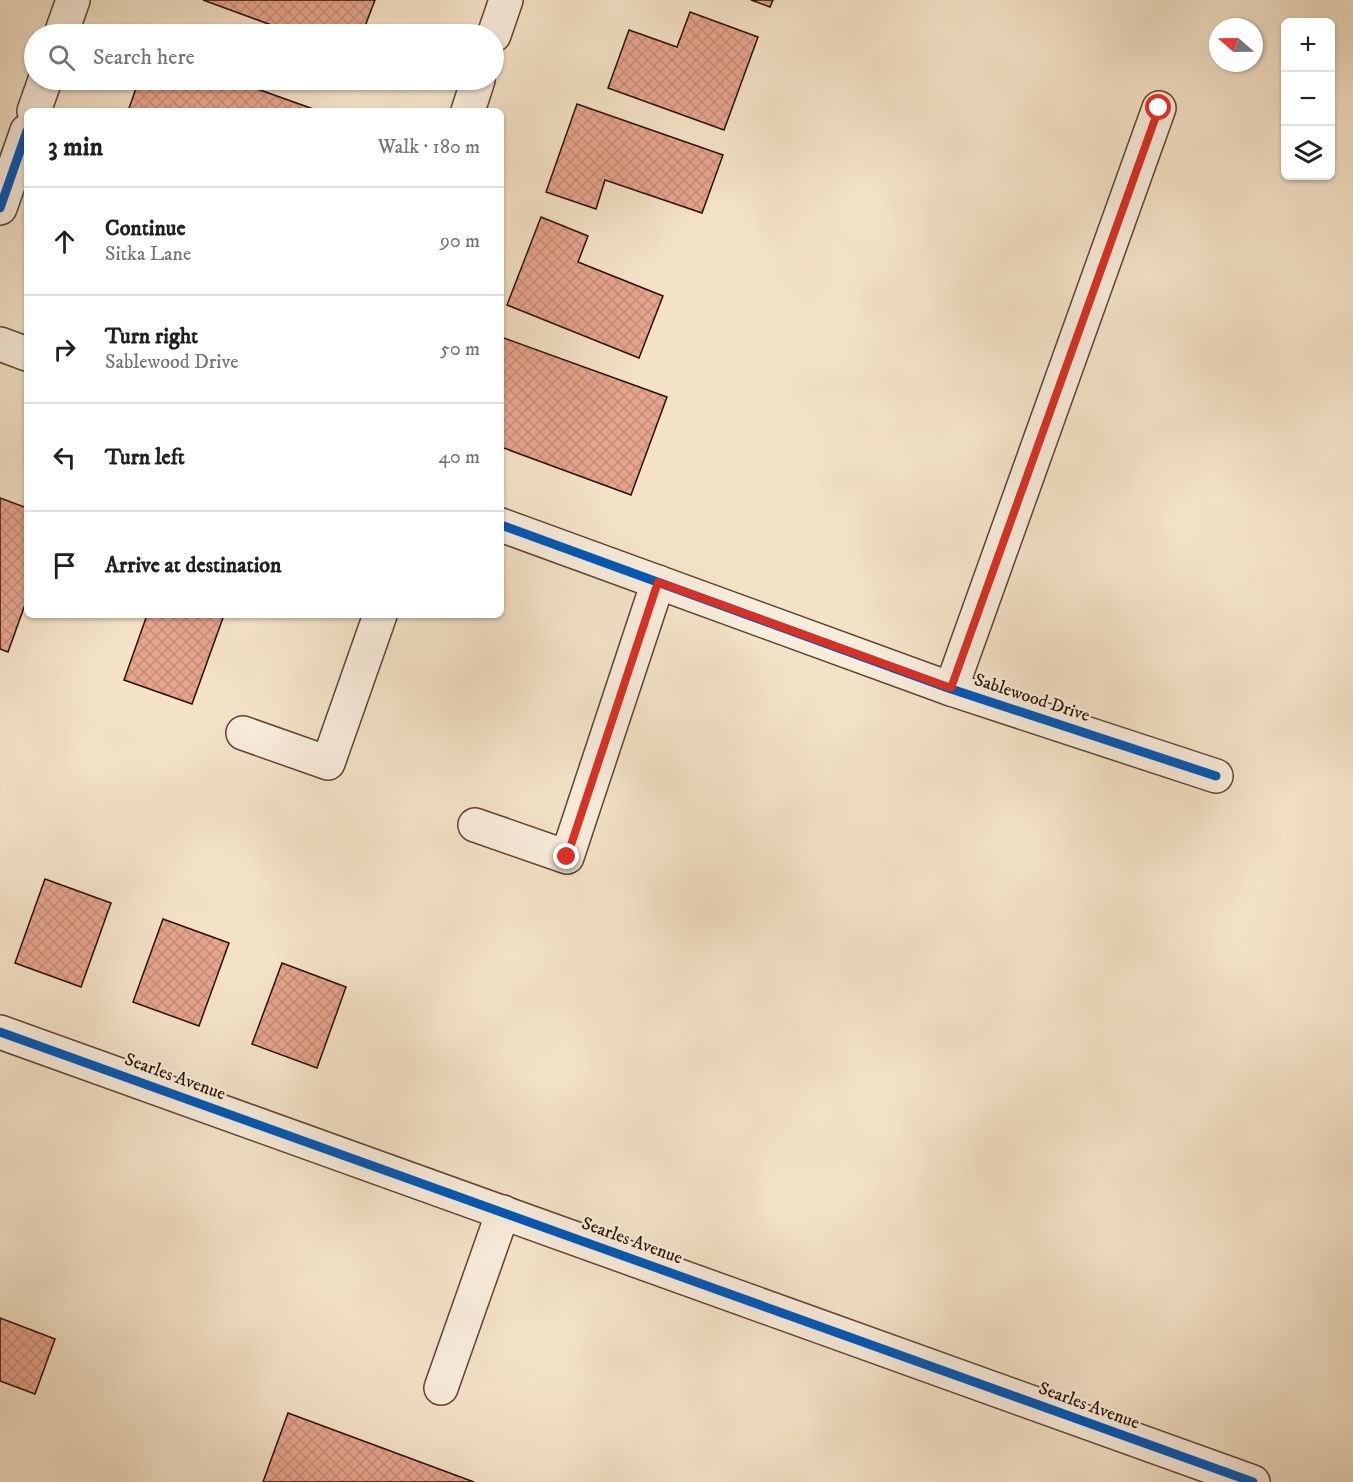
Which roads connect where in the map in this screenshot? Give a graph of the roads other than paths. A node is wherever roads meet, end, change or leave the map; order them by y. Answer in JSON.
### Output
{"nodes":[{"id":1,"x":73,"y":0,"type":"edge"},
{"id":2,"x":506,"y":0,"type":"edge"},
{"id":3,"x":65,"y":24,"type":"edge"},
{"id":4,"x":498,"y":24,"type":"edge"},
{"id":5,"x":41,"y":90,"type":"edge"},
{"id":6,"x":475,"y":90,"type":"edge"},
{"id":7,"x":35,"y":108,"type":"edge"},
{"id":8,"x":469,"y":108,"type":"edge"},
{"id":9,"x":1159,"y":108,"type":"dead end"},
{"id":10,"x":24,"y":140,"type":"edge"},
{"id":11,"x":0,"y":208,"type":"edge"},
{"id":12,"x":0,"y":344,"type":"edge"},
{"id":13,"x":24,"y":353,"type":"edge"},
{"id":14,"x":504,"y":526,"type":"edge"},
{"id":15,"x":658,"y":582,"type":"junction"},
{"id":16,"x":379,"y":618,"type":"edge"},
{"id":17,"x":951,"y":688,"type":"junction"},
{"id":18,"x":243,"y":733,"type":"dead end"},
{"id":19,"x":1216,"y":776,"type":"dead end"},
{"id":20,"x":475,"y":825,"type":"dead end"},
{"id":21,"x":0,"y":1032,"type":"edge"},
{"id":22,"x":502,"y":1212,"type":"junction"},
{"id":23,"x":441,"y":1388,"type":"dead end"},
{"id":24,"x":1253,"y":1482,"type":"edge"}],
"edges":[{"from":1,"to":3,"type":"street"},
{"from":2,"to":4,"type":"street"},
{"from":5,"to":7,"type":"street"},
{"from":6,"to":8,"type":"street"},
{"from":9,"to":17,"type":"street"},
{"from":10,"to":11,"type":"street"},
{"from":12,"to":13,"type":"street"},
{"from":14,"to":15,"type":"street","name":"Sablewood Drive"},
{"from":15,"to":17,"type":"street","name":"Sablewood Drive"},
{"from":15,"to":20,"type":"street"},
{"from":16,"to":18,"type":"street"},
{"from":17,"to":19,"type":"street","name":"Sablewood Drive"},
{"from":21,"to":22,"type":"street","name":"Searles Avenue"},
{"from":22,"to":23,"type":"street"},
{"from":22,"to":24,"type":"street","name":"Searles Avenue"}]}
